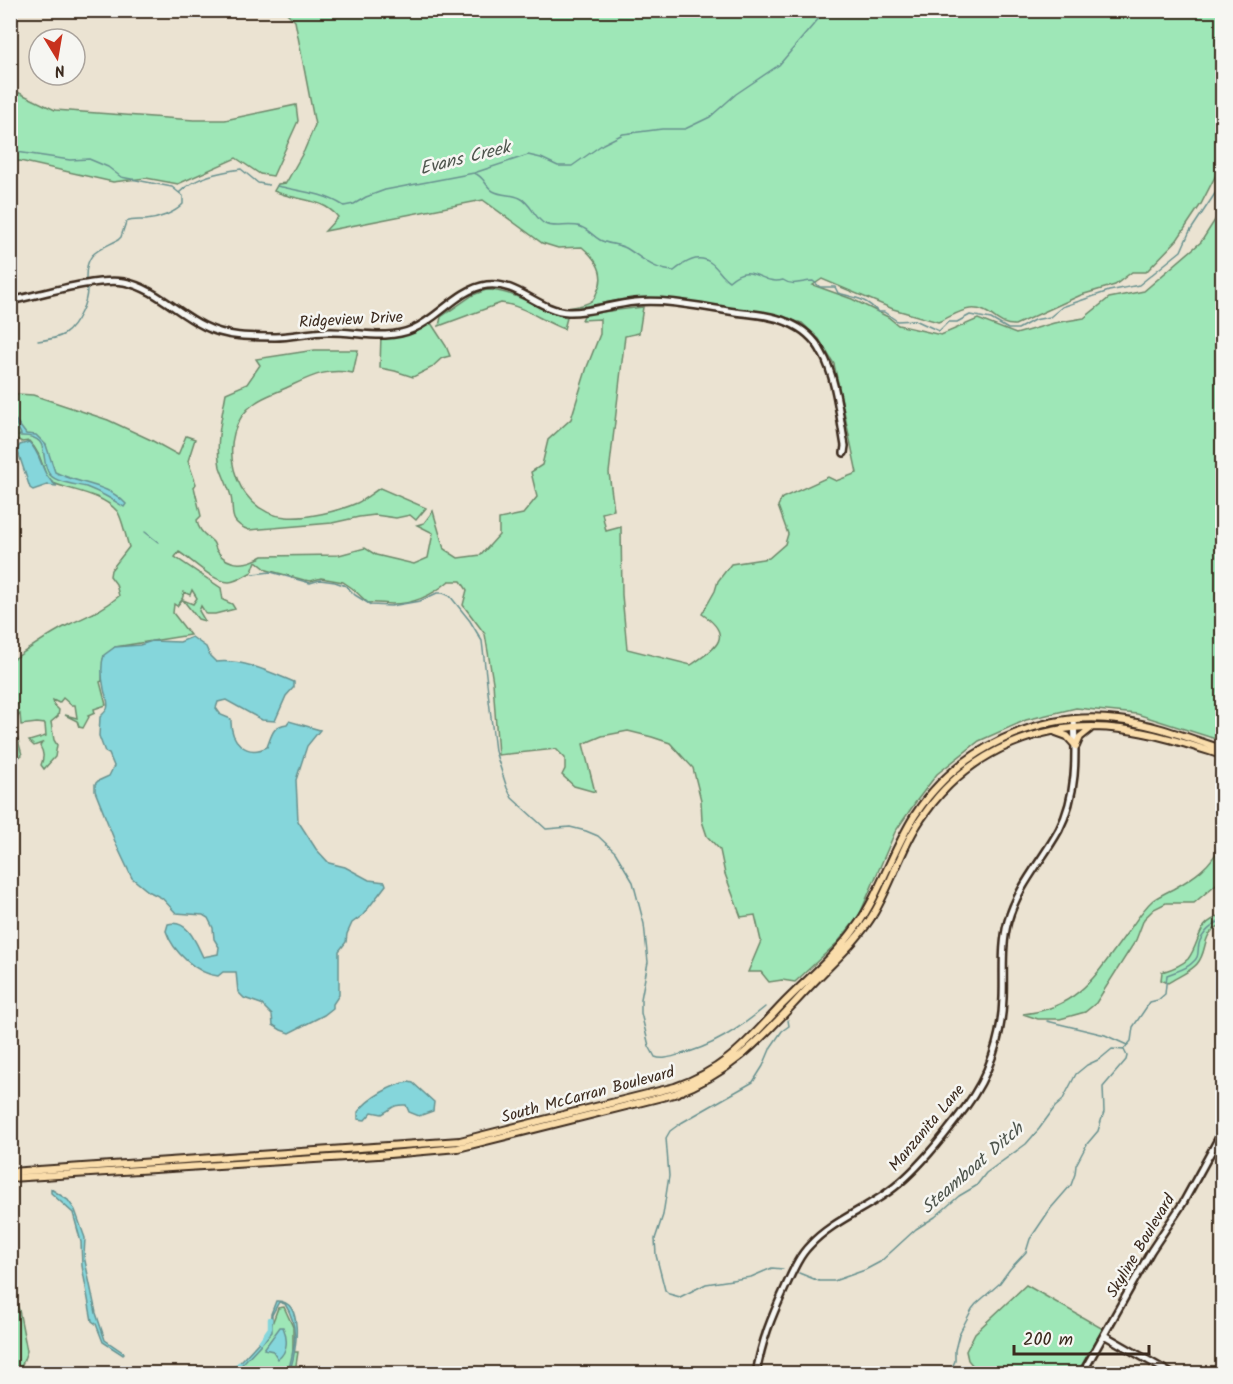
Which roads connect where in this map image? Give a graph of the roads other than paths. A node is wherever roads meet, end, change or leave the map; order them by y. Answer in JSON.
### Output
{"nodes":[{"id":1,"x":10,"y":301,"type":"edge"},
{"id":2,"x":844,"y":453,"type":"dead end"},
{"id":3,"x":1074,"y":719,"type":"junction"},
{"id":4,"x":1094,"y":727,"type":"junction"},
{"id":5,"x":1075,"y":728,"type":"junction"},
{"id":6,"x":1052,"y":731,"type":"junction"},
{"id":7,"x":1076,"y":746,"type":"junction"},
{"id":8,"x":1222,"y":749,"type":"edge"},
{"id":9,"x":1222,"y":755,"type":"edge"},
{"id":10,"x":782,"y":1005,"type":"junction"},
{"id":11,"x":774,"y":1025,"type":"junction"},
{"id":12,"x":1222,"y":1132,"type":"edge"},
{"id":13,"x":10,"y":1172,"type":"edge"},
{"id":14,"x":10,"y":1178,"type":"edge"},
{"id":15,"x":1104,"y":1335,"type":"junction"},
{"id":16,"x":756,"y":1374,"type":"edge"},
{"id":17,"x":1082,"y":1374,"type":"edge"},
{"id":18,"x":1172,"y":1374,"type":"edge"}],
"edges":[{"from":1,"to":2,"type":"street","name":"Ridgeview Drive"},
{"from":3,"to":5,"type":"street","name":"Manzanita Lane"},
{"from":3,"to":8,"type":"main road","name":"South McCarran Boulevard"},
{"from":3,"to":10,"type":"main road","name":"South McCarran Boulevard"},
{"from":4,"to":5,"type":"main road","name":"South McCarran Boulevard"},
{"from":4,"to":7,"type":"main road"},
{"from":4,"to":9,"type":"main road","name":"South McCarran Boulevard"},
{"from":5,"to":6,"type":"main road","name":"South McCarran Boulevard"},
{"from":5,"to":7,"type":"street","name":"Manzanita Lane"},
{"from":6,"to":7,"type":"main road"},
{"from":6,"to":11,"type":"main road","name":"South McCarran Boulevard"},
{"from":7,"to":16,"type":"street","name":"Manzanita Lane"},
{"from":10,"to":11,"type":"main road"},
{"from":10,"to":13,"type":"main road","name":"South McCarran Boulevard"},
{"from":11,"to":14,"type":"main road","name":"South McCarran Boulevard"},
{"from":12,"to":15,"type":"street","name":"Skyline Boulevard"},
{"from":15,"to":17,"type":"street","name":"Skyline Boulevard"},
{"from":15,"to":18,"type":"street"}]}
